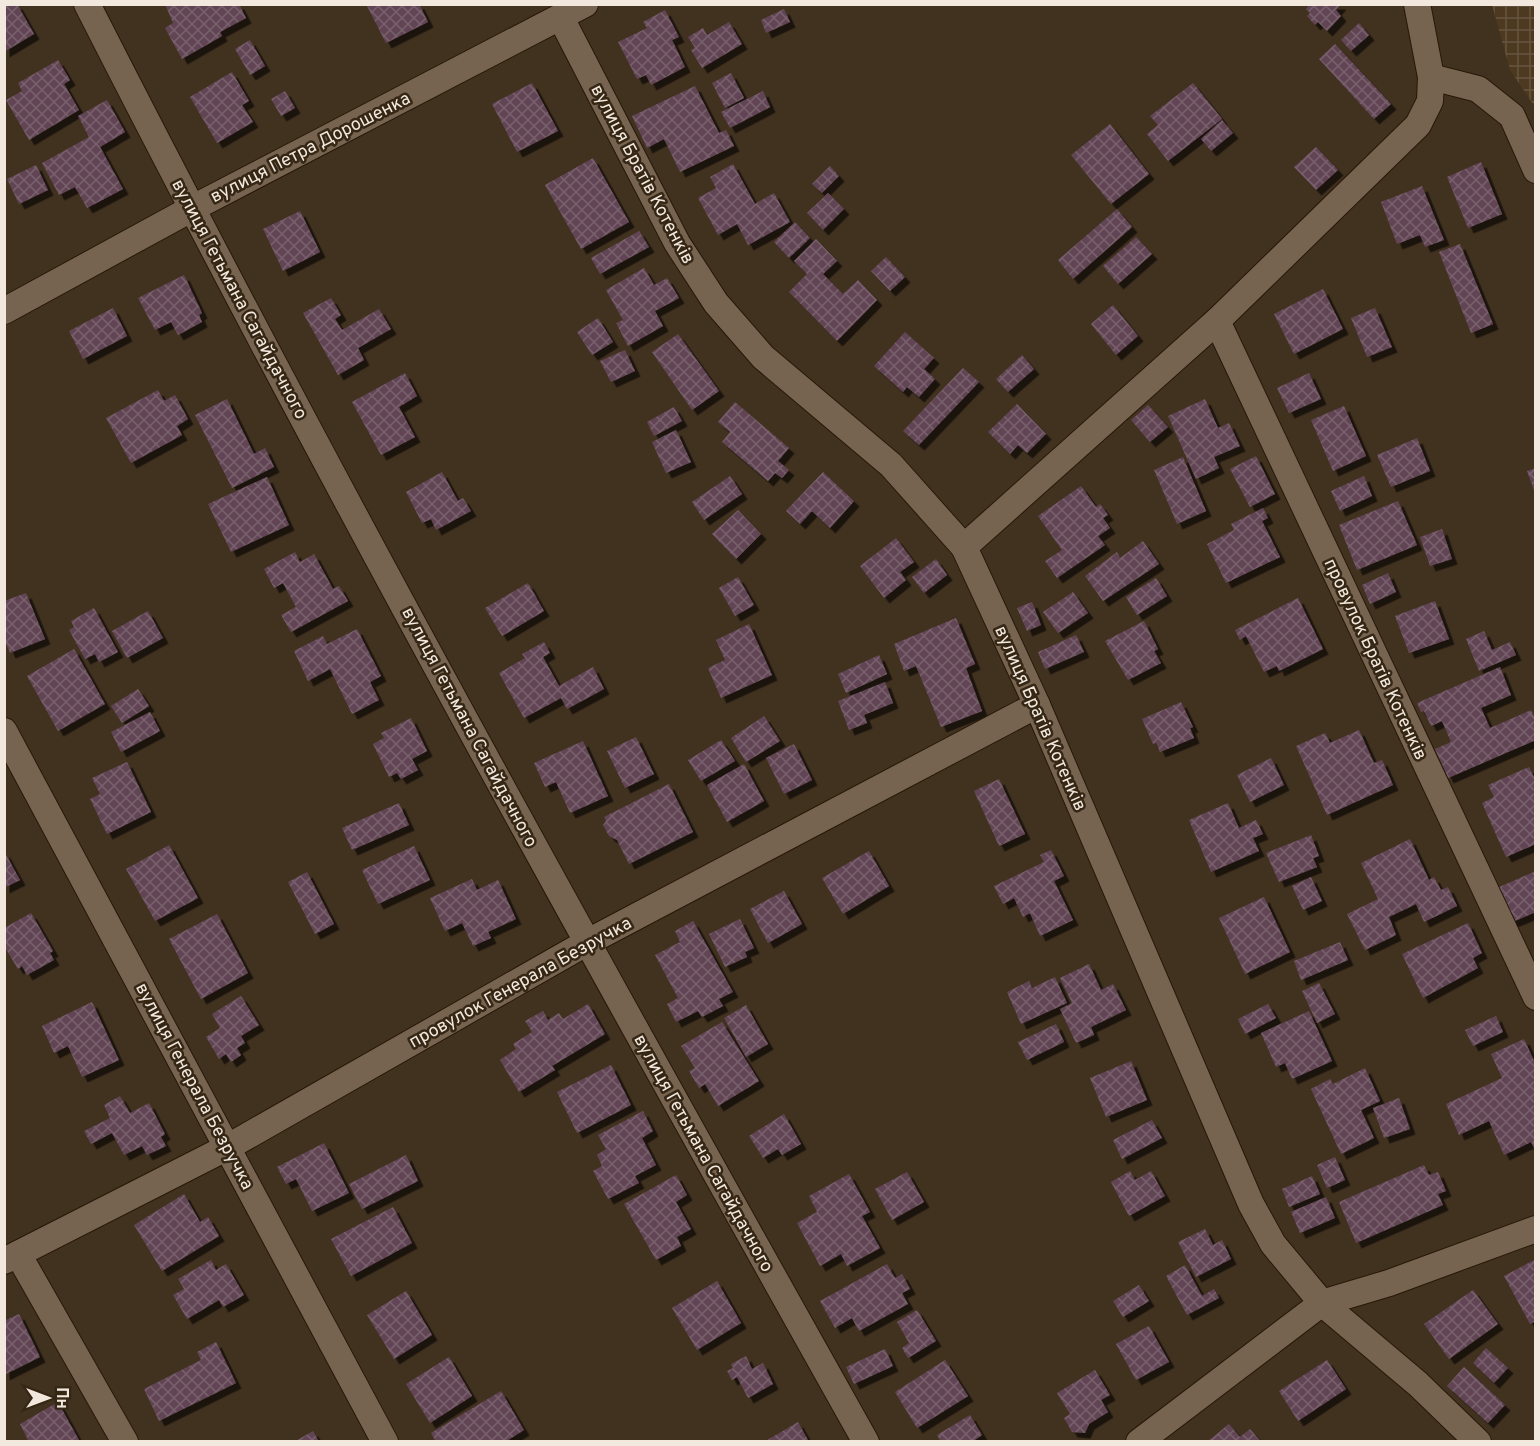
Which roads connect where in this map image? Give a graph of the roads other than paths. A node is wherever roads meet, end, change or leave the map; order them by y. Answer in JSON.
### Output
{"nodes":[{"id":1,"x":87,"y":4,"type":"edge"},
{"id":2,"x":585,"y":4,"type":"edge"},
{"id":3,"x":1417,"y":4,"type":"edge"},
{"id":4,"x":561,"y":18,"type":"junction"},
{"id":5,"x":1431,"y":78,"type":"junction"},
{"id":6,"x":1536,"y":170,"type":"edge"},
{"id":7,"x":191,"y":209,"type":"junction"},
{"id":8,"x":4,"y":311,"type":"edge"},
{"id":9,"x":1217,"y":321,"type":"junction"},
{"id":10,"x":964,"y":547,"type":"junction"},
{"id":11,"x":1036,"y":705,"type":"junction"},
{"id":12,"x":4,"y":731,"type":"edge"},
{"id":13,"x":586,"y":943,"type":"junction"},
{"id":14,"x":1536,"y":997,"type":"edge"},
{"id":15,"x":228,"y":1148,"type":"junction"},
{"id":16,"x":1536,"y":1229,"type":"edge"},
{"id":17,"x":11,"y":1257,"type":"edge"},
{"id":18,"x":1322,"y":1303,"type":"junction"},
{"id":19,"x":125,"y":1442,"type":"edge"},
{"id":20,"x":385,"y":1442,"type":"edge"},
{"id":21,"x":866,"y":1442,"type":"edge"},
{"id":22,"x":1139,"y":1442,"type":"edge"},
{"id":23,"x":1478,"y":1442,"type":"edge"}],
"edges":[{"from":1,"to":7,"type":"street","name":"вулиця Гетьмана Сагайдачного"},
{"from":2,"to":4,"type":"street","name":"вулиця Петра Дорошенка"},
{"from":3,"to":5,"type":"street"},
{"from":4,"to":7,"type":"street","name":"вулиця Петра Дорошенка"},
{"from":4,"to":10,"type":"street","name":"вулиця Братів Котенків"},
{"from":5,"to":6,"type":"street"},
{"from":5,"to":9,"type":"street"},
{"from":7,"to":8,"type":"street","name":"вулиця Петра Дорошенка"},
{"from":7,"to":13,"type":"street","name":"вулиця Гетьмана Сагайдачного"},
{"from":9,"to":10,"type":"street"},
{"from":9,"to":14,"type":"street","name":"провулок Братів Котенків"},
{"from":10,"to":11,"type":"street","name":"вулиця Братів Котенків"},
{"from":11,"to":13,"type":"street","name":"провулок Генерала Безручка"},
{"from":11,"to":18,"type":"street","name":"вулиця Братів Котенків"},
{"from":12,"to":15,"type":"street","name":"вулиця Генерала Безручка"},
{"from":13,"to":15,"type":"street","name":"провулок Генерала Безручка"},
{"from":13,"to":21,"type":"street","name":"вулиця Гетьмана Сагайдачного"},
{"from":15,"to":17,"type":"street","name":"провулок Генерала Безручка"},
{"from":15,"to":20,"type":"street","name":"вулиця Генерала Безручка"},
{"from":16,"to":18,"type":"street"},
{"from":17,"to":19,"type":"street"},
{"from":18,"to":22,"type":"street"},
{"from":18,"to":23,"type":"street","name":"вулиця Братів Котенків"}]}
